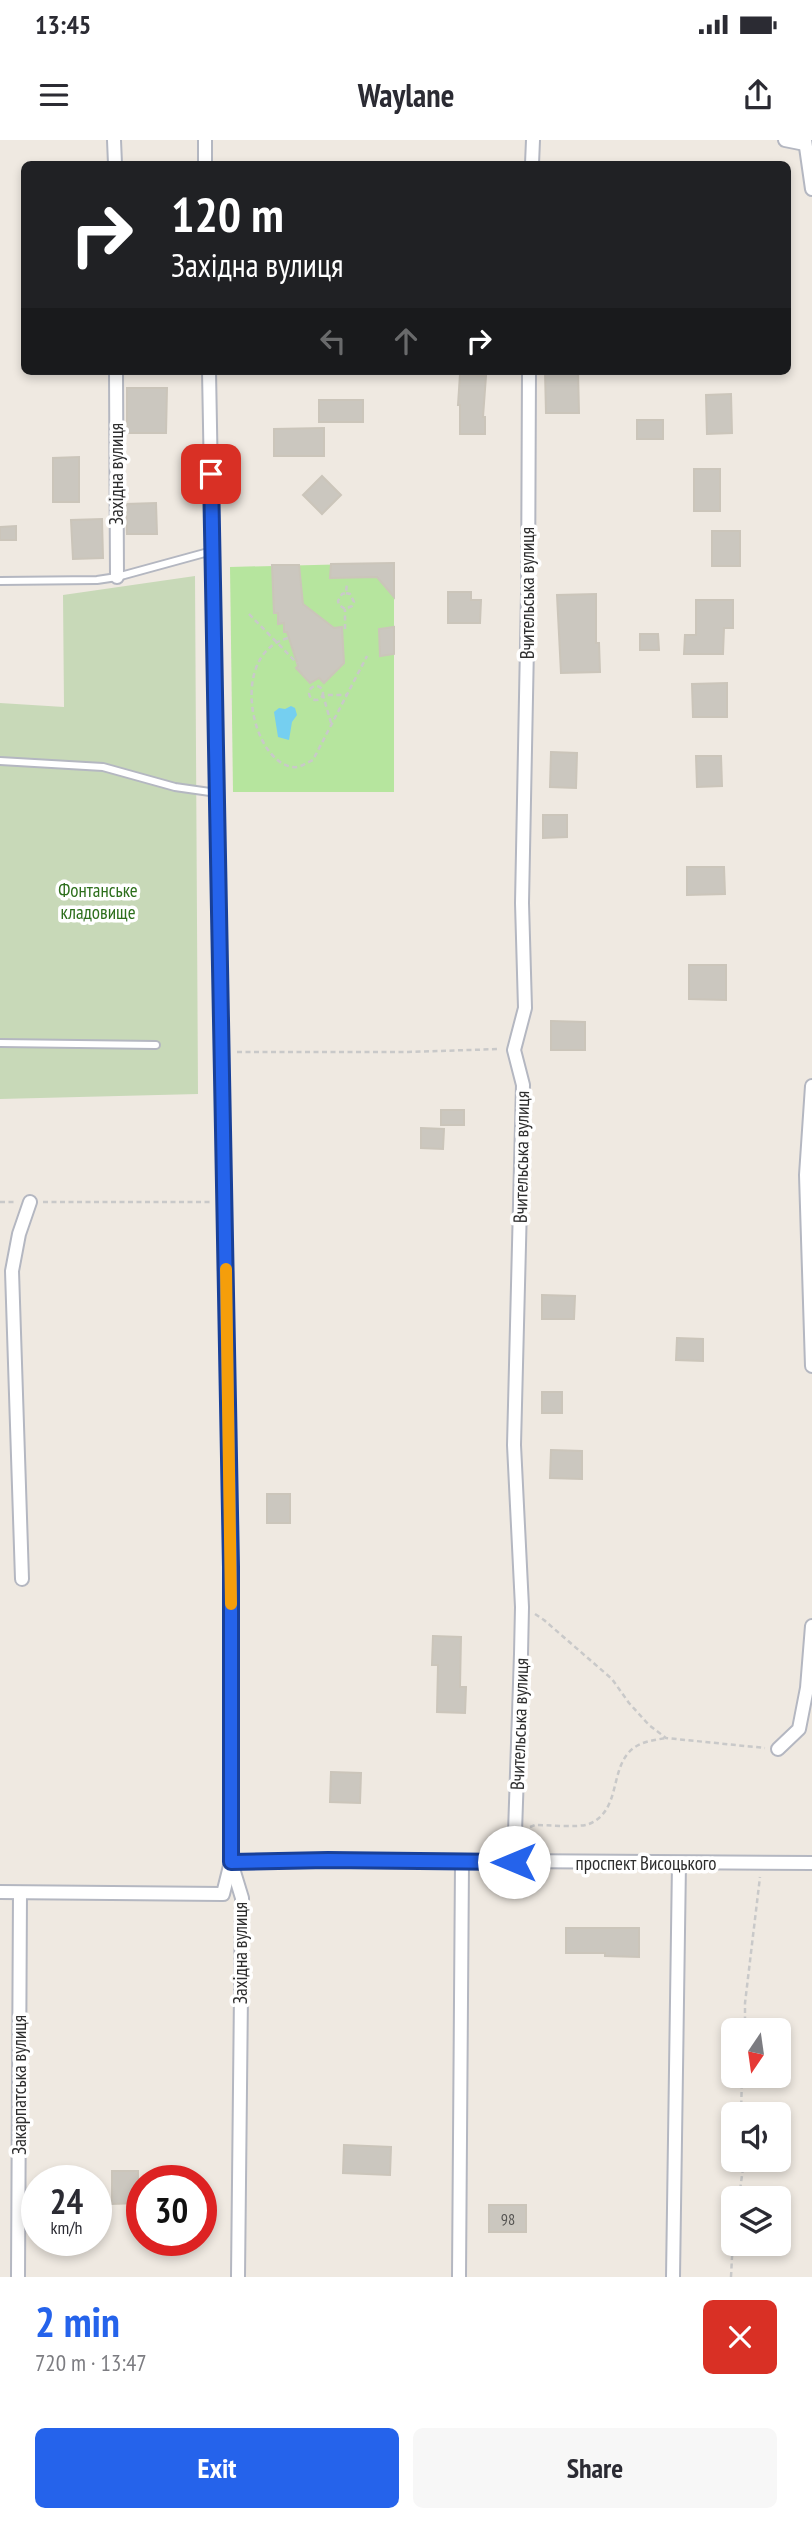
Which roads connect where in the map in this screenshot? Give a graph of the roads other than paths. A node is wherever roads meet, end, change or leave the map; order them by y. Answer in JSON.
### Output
{"nodes":[{"id":1,"x":114,"y":140,"type":"edge"},
{"id":2,"x":205,"y":140,"type":"edge"},
{"id":3,"x":533,"y":140,"type":"edge"},
{"id":4,"x":785,"y":140,"type":"edge"},
{"id":5,"x":805,"y":142,"type":"edge"},
{"id":6,"x":115,"y":161,"type":"edge"},
{"id":7,"x":205,"y":161,"type":"edge"},
{"id":8,"x":532,"y":161,"type":"edge"},
{"id":9,"x":812,"y":188,"type":"edge"},
{"id":10,"x":116,"y":375,"type":"edge"},
{"id":11,"x":209,"y":375,"type":"edge"},
{"id":12,"x":529,"y":375,"type":"edge"},
{"id":13,"x":212,"y":551,"type":"junction"},
{"id":14,"x":117,"y":577,"type":"junction"},
{"id":15,"x":0,"y":581,"type":"edge"},
{"id":16,"x":0,"y":761,"type":"edge"},
{"id":17,"x":217,"y":793,"type":"junction"},
{"id":18,"x":0,"y":1043,"type":"edge"},
{"id":19,"x":156,"y":1045,"type":"dead end"},
{"id":20,"x":812,"y":1086,"type":"edge"},
{"id":21,"x":30,"y":1202,"type":"road end"},
{"id":22,"x":812,"y":1366,"type":"edge"},
{"id":23,"x":22,"y":1579,"type":"dead end"},
{"id":24,"x":812,"y":1626,"type":"edge"},
{"id":25,"x":778,"y":1749,"type":"road end"},
{"id":26,"x":231,"y":1862,"type":"junction"},
{"id":27,"x":462,"y":1862,"type":"junction"},
{"id":28,"x":514,"y":1862,"type":"junction"},
{"id":29,"x":679,"y":1863,"type":"junction"},
{"id":30,"x":812,"y":1863,"type":"edge"},
{"id":31,"x":0,"y":1892,"type":"edge"},
{"id":32,"x":20,"y":1892,"type":"junction"},
{"id":33,"x":18,"y":2277,"type":"edge"},
{"id":34,"x":238,"y":2277,"type":"edge"},
{"id":35,"x":460,"y":2277,"type":"edge"},
{"id":36,"x":673,"y":2277,"type":"edge"}],
"edges":[{"from":1,"to":6,"type":"street"},
{"from":2,"to":7,"type":"street"},
{"from":3,"to":8,"type":"street"},
{"from":4,"to":5,"type":"street"},
{"from":5,"to":9,"type":"street"},
{"from":10,"to":14,"type":"street","name":"Західна вулиця"},
{"from":11,"to":13,"type":"street","name":"Західна вулиця"},
{"from":12,"to":28,"type":"street","name":"Вчительська вулиця"},
{"from":13,"to":14,"type":"lane"},
{"from":13,"to":17,"type":"street","name":"Західна вулиця"},
{"from":14,"to":15,"type":"lane"},
{"from":16,"to":17,"type":"lane"},
{"from":17,"to":26,"type":"street","name":"Західна вулиця"},
{"from":18,"to":19,"type":"lane"},
{"from":20,"to":22,"type":"street"},
{"from":21,"to":23,"type":"street"},
{"from":24,"to":25,"type":"street"},
{"from":26,"to":27,"type":"street","name":"проспект Висоцького"},
{"from":26,"to":32,"type":"street"},
{"from":26,"to":34,"type":"street","name":"Західна вулиця"},
{"from":27,"to":28,"type":"street","name":"проспект Висоцького"},
{"from":27,"to":35,"type":"street"},
{"from":28,"to":29,"type":"street","name":"проспект Висоцького"},
{"from":29,"to":30,"type":"street","name":"проспект Висоцького"},
{"from":29,"to":36,"type":"street"},
{"from":31,"to":32,"type":"street"},
{"from":32,"to":33,"type":"street","name":"Закарпатська вулиця"}]}
